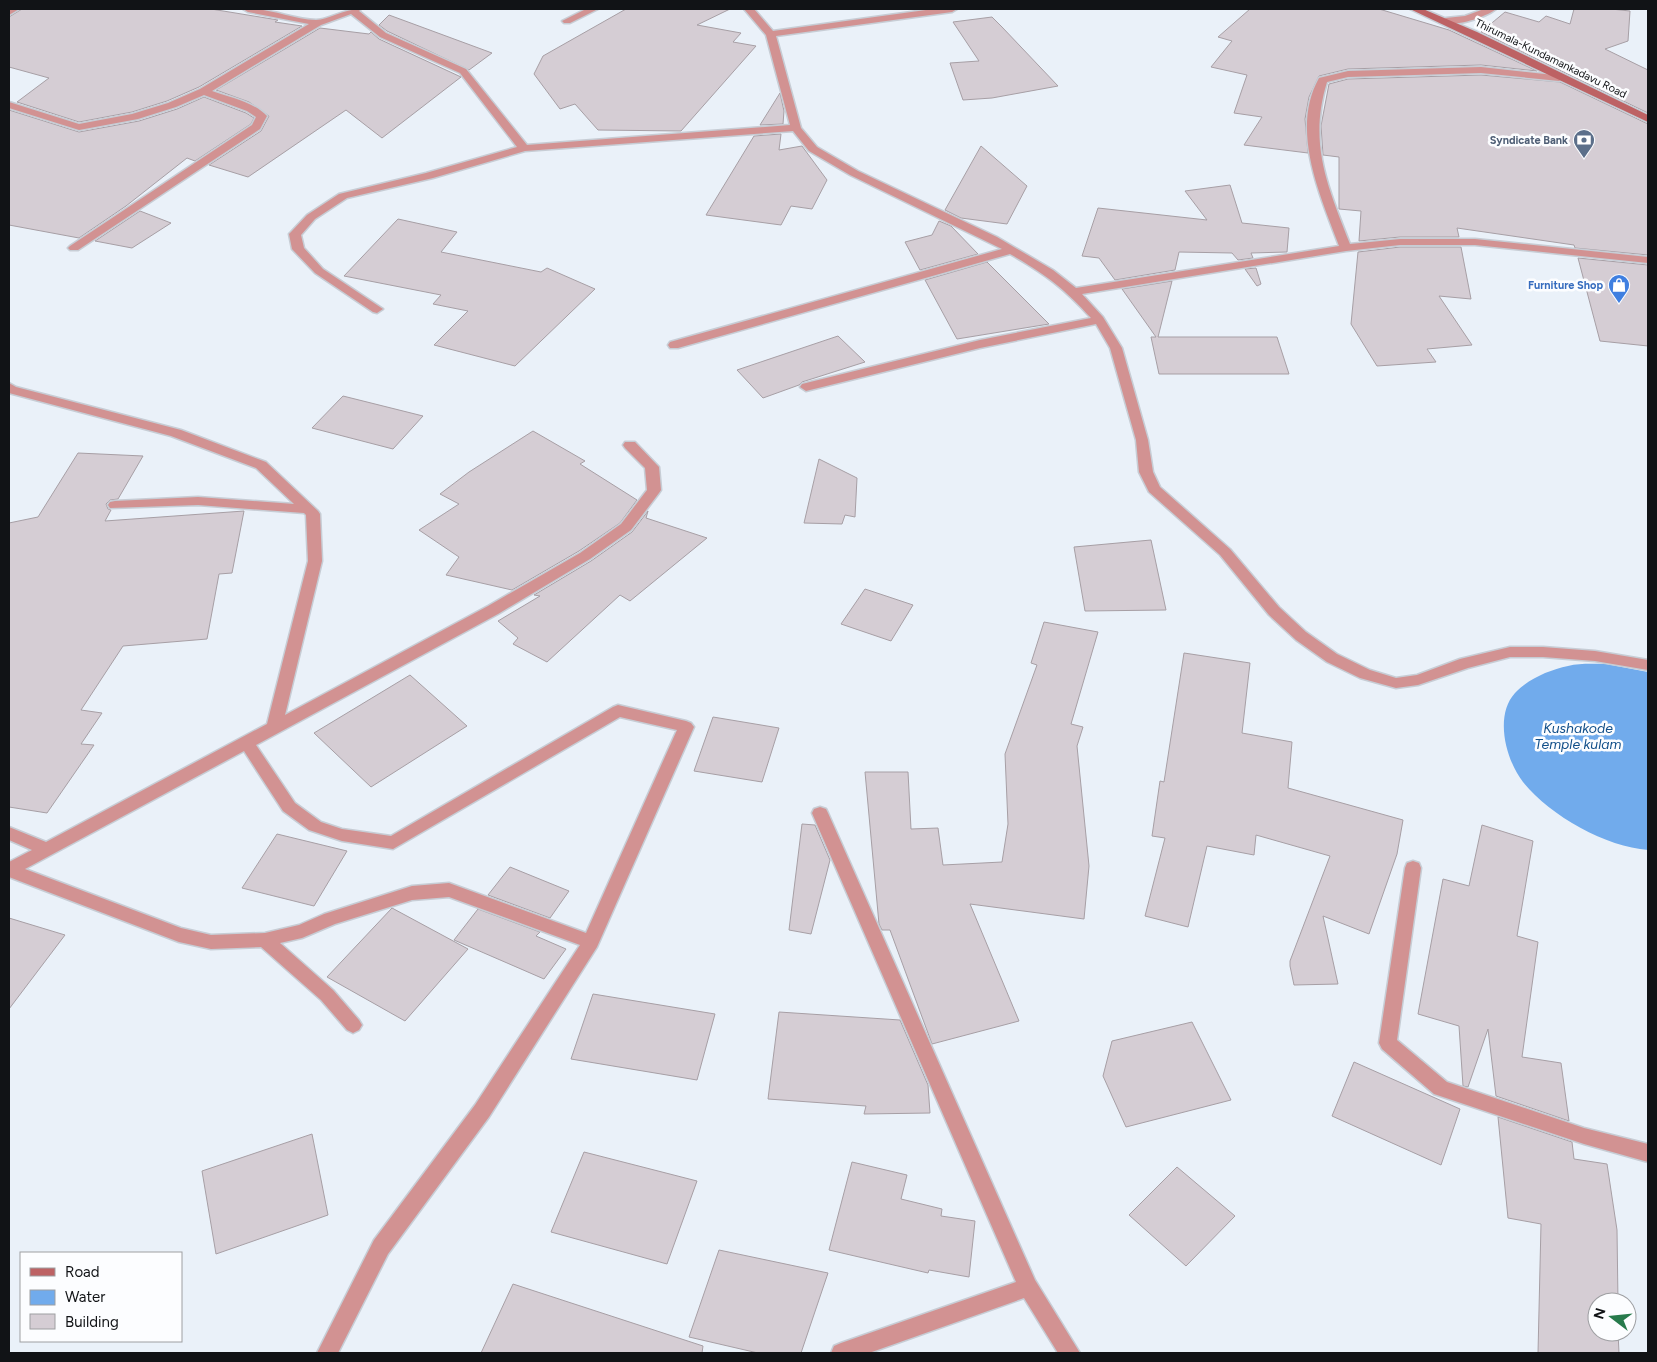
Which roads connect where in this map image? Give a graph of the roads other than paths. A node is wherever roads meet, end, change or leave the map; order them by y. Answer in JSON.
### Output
{"nodes":[{"id":1,"x":14,"y":9,"type":"edge"},
{"id":2,"x":248,"y":9,"type":"edge"},
{"id":3,"x":593,"y":9,"type":"edge"},
{"id":4,"x":749,"y":9,"type":"edge"},
{"id":5,"x":952,"y":9,"type":"edge"},
{"id":6,"x":1415,"y":9,"type":"edge"},
{"id":7,"x":1491,"y":9,"type":"edge"},
{"id":8,"x":354,"y":10,"type":"edge"},
{"id":9,"x":9,"y":12,"type":"edge"},
{"id":10,"x":567,"y":21,"type":"dead end"},
{"id":11,"x":1446,"y":21,"type":"junction"},
{"id":12,"x":318,"y":23,"type":"junction"},
{"id":13,"x":771,"y":34,"type":"junction"},
{"id":14,"x":1560,"y":78,"type":"junction"},
{"id":15,"x":204,"y":91,"type":"junction"},
{"id":16,"x":9,"y":105,"type":"edge"},
{"id":17,"x":1648,"y":119,"type":"edge"},
{"id":18,"x":796,"y":128,"type":"junction"},
{"id":19,"x":524,"y":148,"type":"junction"},
{"id":20,"x":74,"y":248,"type":"dead end"},
{"id":21,"x":1346,"y":248,"type":"junction"},
{"id":22,"x":1012,"y":250,"type":"junction"},
{"id":23,"x":1648,"y":260,"type":"edge"},
{"id":24,"x":1074,"y":292,"type":"junction"},
{"id":25,"x":377,"y":309,"type":"dead end"},
{"id":26,"x":1098,"y":320,"type":"junction"},
{"id":27,"x":674,"y":345,"type":"dead end"},
{"id":28,"x":9,"y":387,"type":"edge"},
{"id":29,"x":806,"y":387,"type":"dead end"},
{"id":30,"x":630,"y":445,"type":"dead end"},
{"id":31,"x":115,"y":505,"type":"dead end"},
{"id":32,"x":307,"y":509,"type":"junction"},
{"id":33,"x":1648,"y":665,"type":"edge"},
{"id":34,"x":274,"y":729,"type":"junction"},
{"id":35,"x":247,"y":744,"type":"junction"},
{"id":36,"x":820,"y":813,"type":"dead end"},
{"id":37,"x":9,"y":833,"type":"edge"},
{"id":38,"x":45,"y":849,"type":"junction"},
{"id":39,"x":1413,"y":868,"type":"dead end"},
{"id":40,"x":9,"y":870,"type":"edge"},
{"id":41,"x":265,"y":940,"type":"junction"},
{"id":42,"x":591,"y":942,"type":"junction"},
{"id":43,"x":353,"y":1025,"type":"dead end"},
{"id":44,"x":1648,"y":1154,"type":"edge"},
{"id":45,"x":1028,"y":1287,"type":"junction"},
{"id":46,"x":327,"y":1353,"type":"edge"},
{"id":47,"x":841,"y":1353,"type":"edge"},
{"id":48,"x":1070,"y":1353,"type":"edge"}],
"edges":[{"from":1,"to":9,"type":"street"},
{"from":2,"to":12,"type":"street"},
{"from":3,"to":10,"type":"street"},
{"from":4,"to":13,"type":"street"},
{"from":5,"to":13,"type":"street"},
{"from":6,"to":11,"type":"main road","name":"Thirumala-Kundamankadavu Road"},
{"from":7,"to":11,"type":"street"},
{"from":8,"to":12,"type":"street"},
{"from":8,"to":19,"type":"street"},
{"from":11,"to":14,"type":"main road","name":"Thirumala-Kundamankadavu Road"},
{"from":12,"to":15,"type":"street"},
{"from":13,"to":18,"type":"street"},
{"from":14,"to":17,"type":"main road","name":"Thirumala-Kundamankadavu Road"},
{"from":14,"to":21,"type":"street"},
{"from":15,"to":16,"type":"street"},
{"from":15,"to":20,"type":"street"},
{"from":18,"to":19,"type":"street"},
{"from":18,"to":22,"type":"street"},
{"from":19,"to":25,"type":"street"},
{"from":21,"to":23,"type":"street"},
{"from":21,"to":24,"type":"street"},
{"from":22,"to":24,"type":"street"},
{"from":22,"to":27,"type":"street"},
{"from":24,"to":26,"type":"street"},
{"from":26,"to":29,"type":"street"},
{"from":26,"to":33,"type":"street"},
{"from":28,"to":32,"type":"street"},
{"from":30,"to":34,"type":"street"},
{"from":31,"to":32,"type":"street"},
{"from":32,"to":34,"type":"street"},
{"from":34,"to":35,"type":"street"},
{"from":35,"to":38,"type":"street"},
{"from":35,"to":42,"type":"street"},
{"from":36,"to":45,"type":"street"},
{"from":37,"to":38,"type":"street"},
{"from":38,"to":40,"type":"street"},
{"from":39,"to":44,"type":"street"},
{"from":40,"to":41,"type":"street"},
{"from":41,"to":42,"type":"street"},
{"from":41,"to":43,"type":"street"},
{"from":42,"to":46,"type":"street"},
{"from":45,"to":47,"type":"street"},
{"from":45,"to":48,"type":"street"}]}
